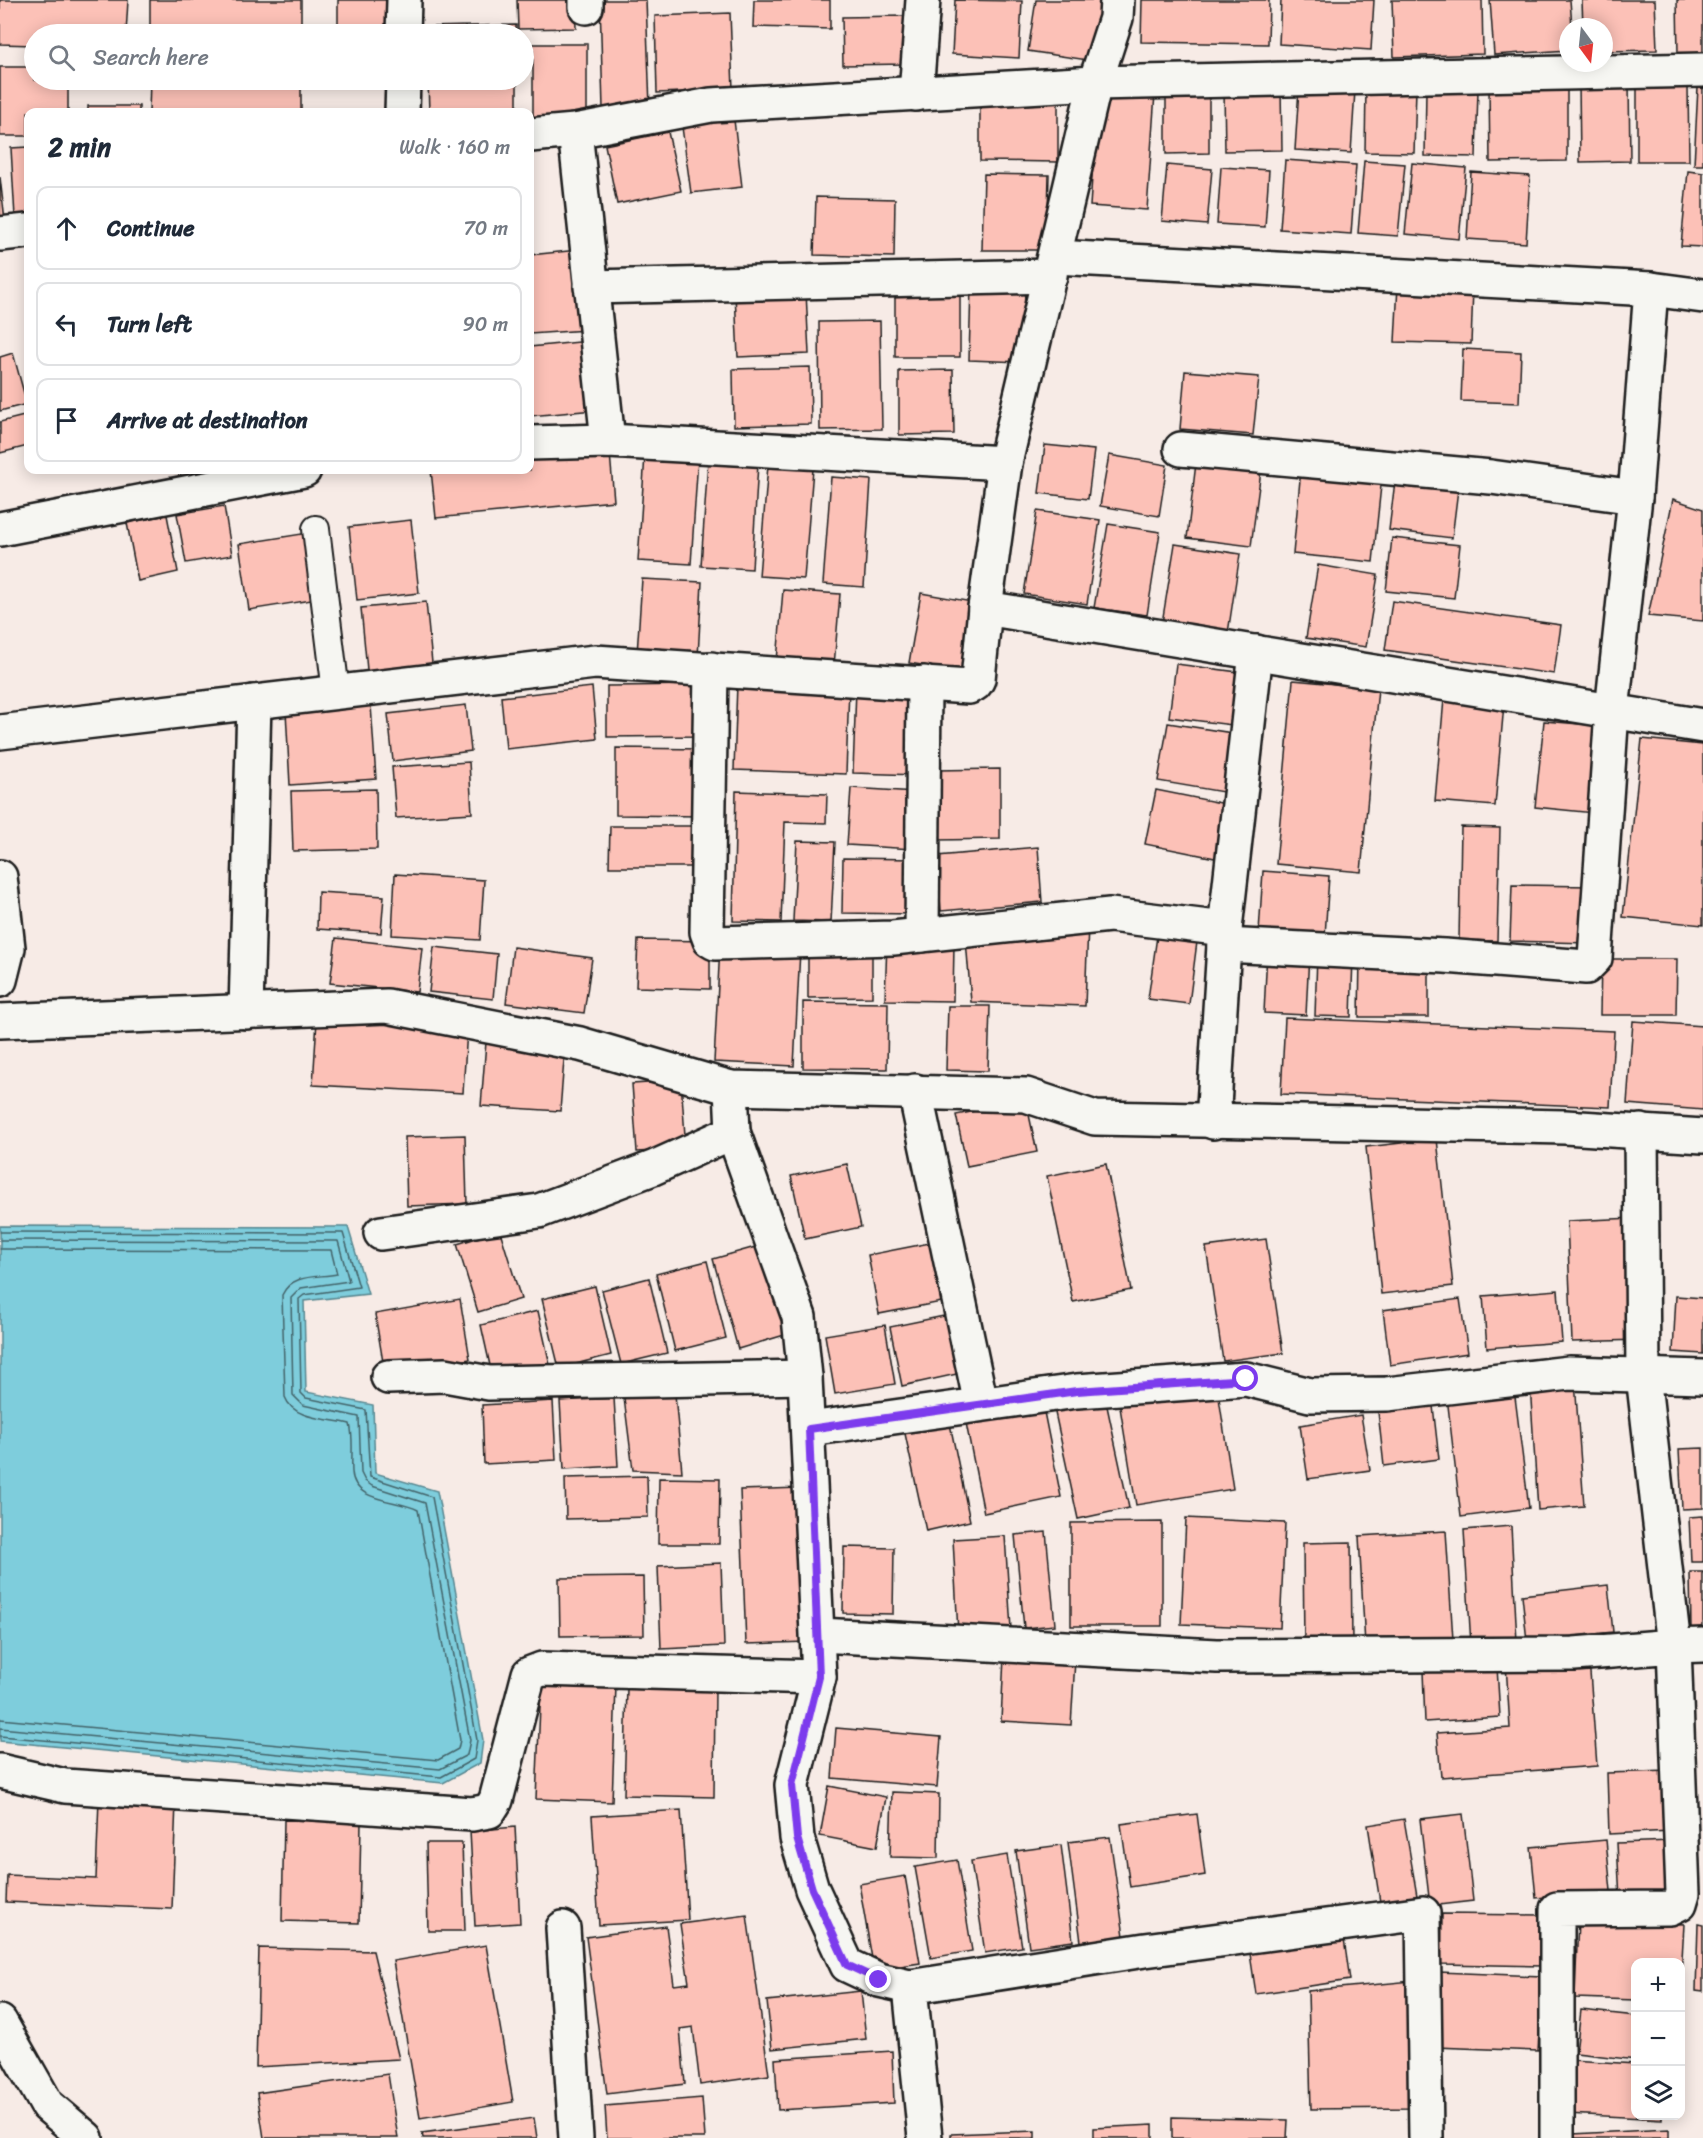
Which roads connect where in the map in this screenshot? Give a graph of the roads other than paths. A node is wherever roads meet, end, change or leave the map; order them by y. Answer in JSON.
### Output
{"nodes":[{"id":1,"x":404,"y":0,"type":"edge"},
{"id":2,"x":923,"y":0,"type":"edge"},
{"id":3,"x":1117,"y":0,"type":"edge"},
{"id":4,"x":403,"y":24,"type":"edge"},
{"id":5,"x":1703,"y":70,"type":"edge"},
{"id":6,"x":1095,"y":83,"type":"junction"},
{"id":7,"x":403,"y":90,"type":"edge"},
{"id":8,"x":916,"y":94,"type":"junction"},
{"id":9,"x":402,"y":108,"type":"edge"},
{"id":10,"x":575,"y":130,"type":"junction"},
{"id":11,"x":534,"y":135,"type":"edge"},
{"id":12,"x":24,"y":231,"type":"edge"},
{"id":13,"x":0,"y":234,"type":"edge"},
{"id":14,"x":1053,"y":266,"type":"junction"},
{"id":15,"x":591,"y":287,"type":"junction"},
{"id":16,"x":1651,"y":289,"type":"junction"},
{"id":17,"x":1703,"y":296,"type":"edge"},
{"id":18,"x":608,"y":441,"type":"junction"},
{"id":19,"x":534,"y":443,"type":"edge"},
{"id":20,"x":1181,"y":449,"type":"dead end"},
{"id":21,"x":1005,"y":464,"type":"junction"},
{"id":22,"x":283,"y":474,"type":"edge"},
{"id":23,"x":1635,"y":497,"type":"junction"},
{"id":24,"x":0,"y":529,"type":"edge"},
{"id":25,"x":316,"y":529,"type":"dead end"},
{"id":26,"x":985,"y":608,"type":"junction"},
{"id":27,"x":1256,"y":652,"type":"junction"},
{"id":28,"x":711,"y":669,"type":"junction"},
{"id":29,"x":924,"y":683,"type":"junction"},
{"id":30,"x":336,"y":692,"type":"junction"},
{"id":31,"x":254,"y":702,"type":"junction"},
{"id":32,"x":1612,"y":711,"type":"junction"},
{"id":33,"x":1703,"y":726,"type":"edge"},
{"id":34,"x":0,"y":732,"type":"edge"},
{"id":35,"x":0,"y":877,"type":"edge"},
{"id":36,"x":922,"y":935,"type":"junction"},
{"id":37,"x":1225,"y":937,"type":"junction"},
{"id":38,"x":0,"y":980,"type":"edge"},
{"id":39,"x":246,"y":1012,"type":"junction"},
{"id":40,"x":0,"y":1021,"type":"edge"},
{"id":41,"x":731,"y":1088,"type":"junction"},
{"id":42,"x":915,"y":1091,"type":"junction"},
{"id":43,"x":1213,"y":1122,"type":"junction"},
{"id":44,"x":1641,"y":1131,"type":"junction"},
{"id":45,"x":734,"y":1132,"type":"junction"},
{"id":46,"x":1703,"y":1136,"type":"edge"},
{"id":47,"x":381,"y":1233,"type":"dead end"},
{"id":48,"x":1643,"y":1375,"type":"junction"},
{"id":49,"x":388,"y":1377,"type":"dead end"},
{"id":50,"x":805,"y":1377,"type":"junction"},
{"id":51,"x":1703,"y":1377,"type":"edge"},
{"id":52,"x":981,"y":1404,"type":"junction"},
{"id":53,"x":809,"y":1429,"type":"junction"},
{"id":54,"x":819,"y":1635,"type":"junction"},
{"id":55,"x":1689,"y":1646,"type":"edge"},
{"id":56,"x":819,"y":1677,"type":"junction"},
{"id":57,"x":0,"y":1771,"type":"edge"},
{"id":58,"x":563,"y":1928,"type":"dead end"},
{"id":59,"x":910,"y":1987,"type":"junction"},
{"id":60,"x":0,"y":2022,"type":"edge"},
{"id":61,"x":86,"y":2138,"type":"edge"},
{"id":62,"x":576,"y":2138,"type":"edge"},
{"id":63,"x":925,"y":2138,"type":"edge"},
{"id":64,"x":1426,"y":2138,"type":"edge"},
{"id":65,"x":1557,"y":2138,"type":"edge"}],
"edges":[{"from":1,"to":4,"type":"street"},
{"from":2,"to":8,"type":"street"},
{"from":3,"to":6,"type":"street"},
{"from":5,"to":6,"type":"street"},
{"from":6,"to":8,"type":"street"},
{"from":6,"to":14,"type":"street"},
{"from":7,"to":9,"type":"street"},
{"from":8,"to":10,"type":"street"},
{"from":10,"to":11,"type":"street"},
{"from":10,"to":15,"type":"street"},
{"from":12,"to":13,"type":"street"},
{"from":14,"to":15,"type":"street"},
{"from":14,"to":16,"type":"street"},
{"from":14,"to":21,"type":"street"},
{"from":15,"to":18,"type":"street"},
{"from":16,"to":17,"type":"street"},
{"from":16,"to":23,"type":"street"},
{"from":18,"to":19,"type":"street"},
{"from":18,"to":21,"type":"street"},
{"from":20,"to":23,"type":"street"},
{"from":21,"to":26,"type":"street"},
{"from":22,"to":24,"type":"street"},
{"from":23,"to":32,"type":"street"},
{"from":25,"to":30,"type":"lane"},
{"from":26,"to":27,"type":"street"},
{"from":26,"to":29,"type":"street"},
{"from":27,"to":32,"type":"street"},
{"from":27,"to":37,"type":"street"},
{"from":28,"to":29,"type":"street"},
{"from":28,"to":30,"type":"street"},
{"from":28,"to":36,"type":"street"},
{"from":29,"to":36,"type":"street"},
{"from":30,"to":31,"type":"street"},
{"from":31,"to":34,"type":"street"},
{"from":31,"to":39,"type":"street"},
{"from":32,"to":33,"type":"street"},
{"from":32,"to":37,"type":"street"},
{"from":35,"to":38,"type":"street"},
{"from":36,"to":37,"type":"street"},
{"from":37,"to":43,"type":"street"},
{"from":39,"to":40,"type":"street"},
{"from":39,"to":41,"type":"street"},
{"from":41,"to":42,"type":"street"},
{"from":41,"to":45,"type":"street"},
{"from":42,"to":43,"type":"street"},
{"from":42,"to":52,"type":"street"},
{"from":43,"to":44,"type":"street"},
{"from":44,"to":46,"type":"street"},
{"from":44,"to":48,"type":"street"},
{"from":45,"to":47,"type":"street"},
{"from":45,"to":50,"type":"street"},
{"from":48,"to":51,"type":"street"},
{"from":48,"to":52,"type":"street"},
{"from":48,"to":55,"type":"street"},
{"from":49,"to":50,"type":"street"},
{"from":50,"to":53,"type":"street"},
{"from":52,"to":53,"type":"street"},
{"from":53,"to":54,"type":"street"},
{"from":54,"to":55,"type":"street"},
{"from":54,"to":56,"type":"street"},
{"from":55,"to":65,"type":"street"},
{"from":56,"to":57,"type":"street"},
{"from":56,"to":59,"type":"street"},
{"from":58,"to":62,"type":"street"},
{"from":59,"to":63,"type":"street"},
{"from":59,"to":64,"type":"street"},
{"from":60,"to":61,"type":"street"}]}
